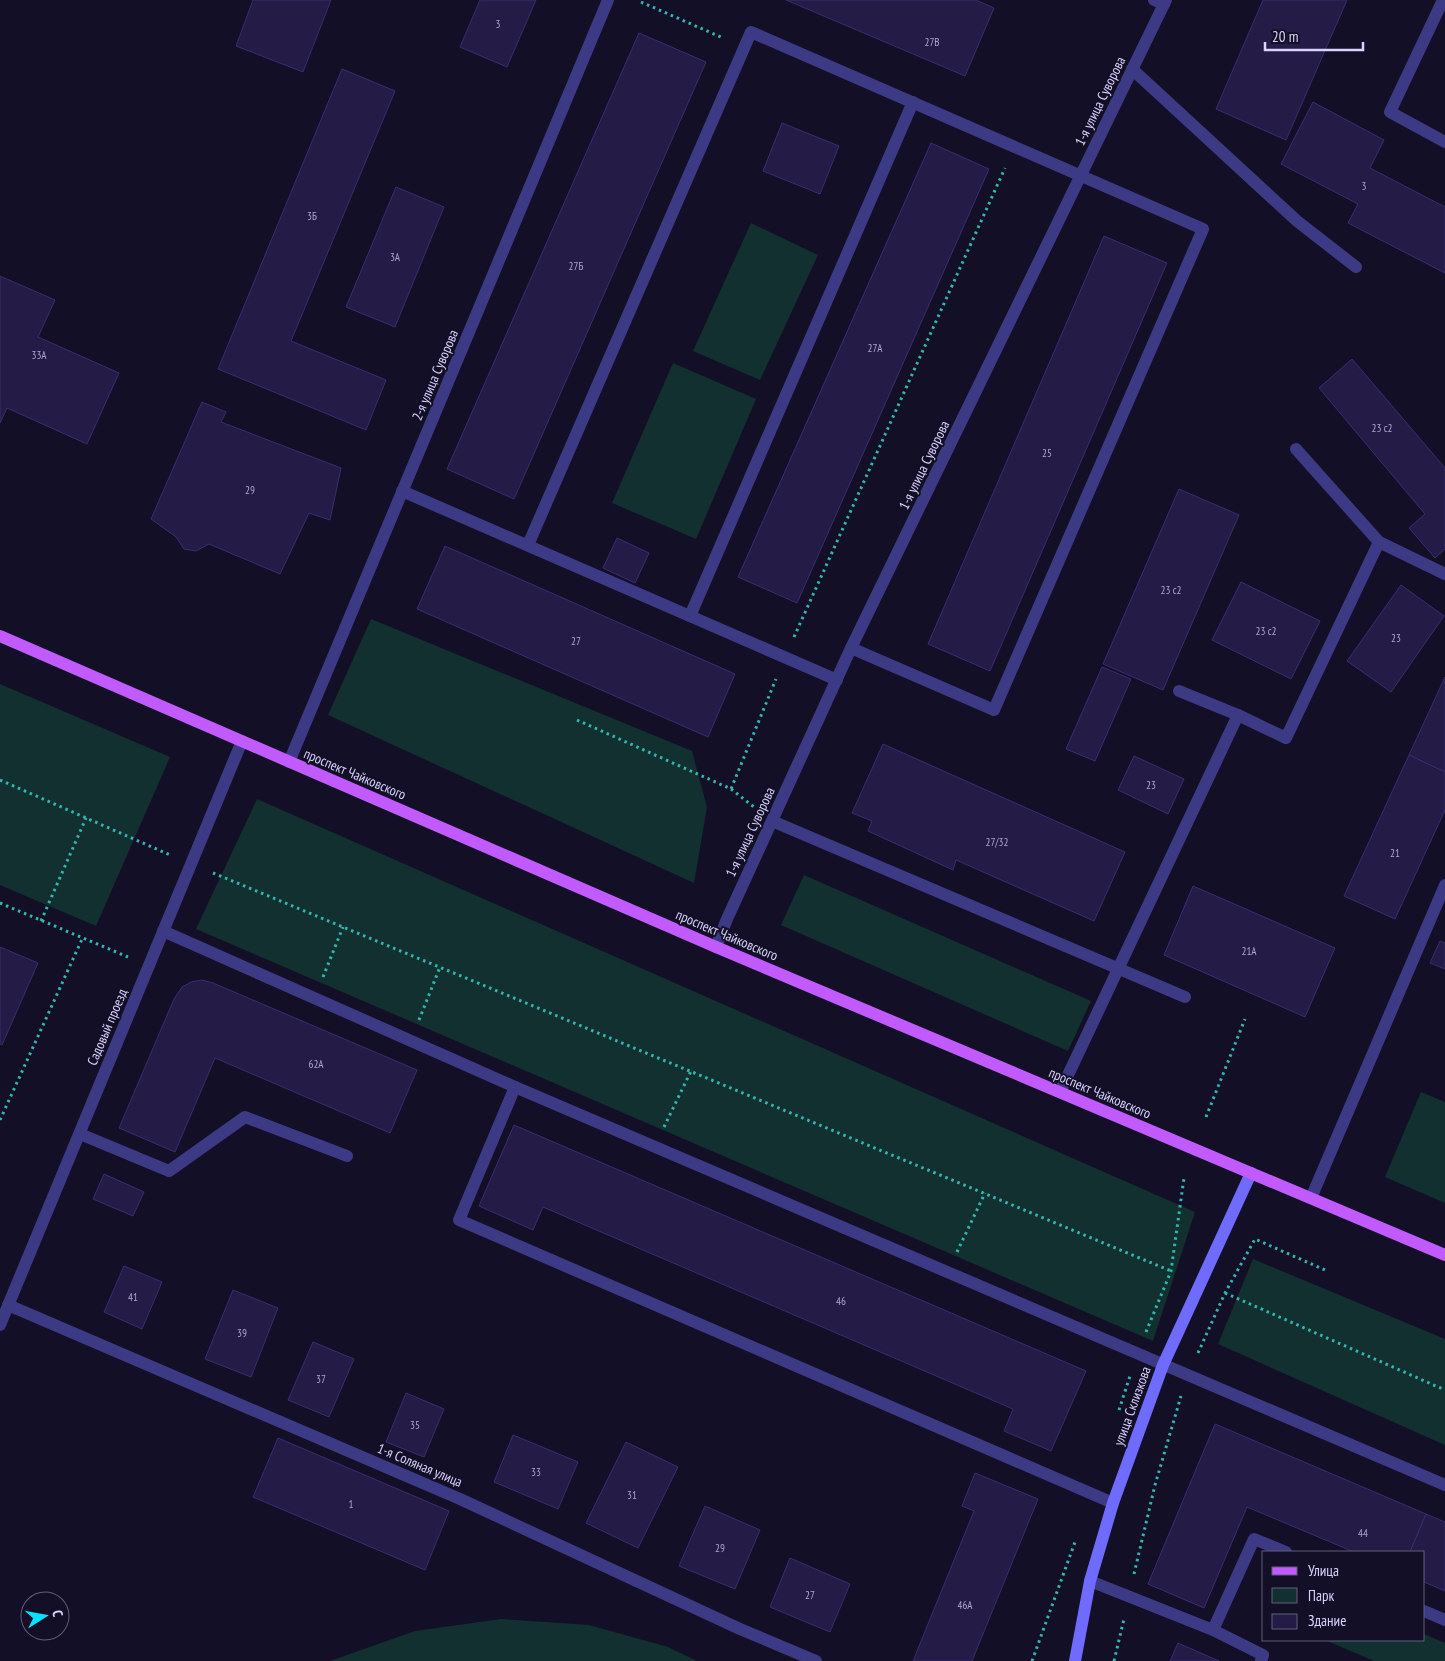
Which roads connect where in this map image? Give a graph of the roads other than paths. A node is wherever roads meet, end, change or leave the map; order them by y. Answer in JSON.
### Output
{"nodes":[{"id":1,"x":608,"y":0,"type":"edge"},
{"id":2,"x":1443,"y":0,"type":"edge"},
{"id":3,"x":1161,"y":1,"type":"edge"},
{"id":4,"x":1132,"y":69,"type":"junction"},
{"id":5,"x":913,"y":102,"type":"junction"},
{"id":6,"x":1445,"y":142,"type":"edge"},
{"id":7,"x":1081,"y":176,"type":"junction"},
{"id":8,"x":1356,"y":267,"type":"dead end"},
{"id":9,"x":1296,"y":449,"type":"dead end"},
{"id":10,"x":402,"y":491,"type":"junction"},
{"id":11,"x":1379,"y":542,"type":"junction"},
{"id":12,"x":528,"y":545,"type":"junction"},
{"id":13,"x":1445,"y":574,"type":"edge"},
{"id":14,"x":690,"y":616,"type":"junction"},
{"id":15,"x":0,"y":636,"type":"edge"},
{"id":16,"x":851,"y":648,"type":"junction"},
{"id":17,"x":836,"y":680,"type":"junction"},
{"id":18,"x":1179,"y":690,"type":"dead end"},
{"id":19,"x":1238,"y":715,"type":"junction"},
{"id":20,"x":242,"y":741,"type":"junction"},
{"id":21,"x":289,"y":762,"type":"junction"},
{"id":22,"x":772,"y":821,"type":"junction"},
{"id":23,"x":1445,"y":885,"type":"edge"},
{"id":24,"x":163,"y":931,"type":"junction"},
{"id":25,"x":716,"y":947,"type":"junction"},
{"id":26,"x":1118,"y":969,"type":"junction"},
{"id":27,"x":1185,"y":997,"type":"dead end"},
{"id":28,"x":515,"y":1086,"type":"junction"},
{"id":29,"x":1060,"y":1092,"type":"junction"},
{"id":30,"x":80,"y":1134,"type":"junction"},
{"id":31,"x":347,"y":1156,"type":"dead end"},
{"id":32,"x":1251,"y":1173,"type":"junction"},
{"id":33,"x":1311,"y":1198,"type":"junction"},
{"id":34,"x":1445,"y":1255,"type":"edge"},
{"id":35,"x":8,"y":1305,"type":"junction"},
{"id":36,"x":0,"y":1325,"type":"edge"},
{"id":37,"x":1163,"y":1365,"type":"junction"},
{"id":38,"x":1445,"y":1485,"type":"edge"},
{"id":39,"x":1113,"y":1503,"type":"junction"},
{"id":40,"x":1284,"y":1551,"type":"edge"},
{"id":41,"x":1090,"y":1581,"type":"junction"},
{"id":42,"x":1425,"y":1611,"type":"edge"},
{"id":43,"x":1445,"y":1620,"type":"edge"},
{"id":44,"x":1213,"y":1630,"type":"junction"},
{"id":45,"x":816,"y":1661,"type":"edge"},
{"id":46,"x":1075,"y":1661,"type":"edge"},
{"id":47,"x":1261,"y":1661,"type":"edge"}],
"edges":[{"from":1,"to":10,"type":"street","name":"2-я улица Суворова"},
{"from":2,"to":6,"type":"street"},
{"from":3,"to":4,"type":"street","name":"1-я улица Суворова"},
{"from":4,"to":7,"type":"street","name":"1-я улица Суворова"},
{"from":4,"to":8,"type":"street"},
{"from":5,"to":7,"type":"street"},
{"from":5,"to":12,"type":"street"},
{"from":5,"to":14,"type":"street"},
{"from":7,"to":16,"type":"street","name":"1-я улица Суворова"},
{"from":7,"to":16,"type":"street"},
{"from":9,"to":11,"type":"street"},
{"from":10,"to":12,"type":"street"},
{"from":10,"to":21,"type":"street","name":"2-я улица Суворова"},
{"from":11,"to":13,"type":"street"},
{"from":11,"to":19,"type":"street"},
{"from":12,"to":14,"type":"street"},
{"from":14,"to":17,"type":"street"},
{"from":15,"to":20,"type":"main road","name":"проспект Чайковского"},
{"from":16,"to":17,"type":"street","name":"1-я улица Суворова"},
{"from":17,"to":22,"type":"street","name":"1-я улица Суворова"},
{"from":18,"to":19,"type":"street"},
{"from":19,"to":26,"type":"street"},
{"from":20,"to":21,"type":"main road","name":"проспект Чайковского"},
{"from":20,"to":24,"type":"street","name":"Садовый проезд"},
{"from":21,"to":25,"type":"main road","name":"проспект Чайковского"},
{"from":22,"to":25,"type":"street","name":"1-я улица Суворова"},
{"from":22,"to":26,"type":"street"},
{"from":23,"to":33,"type":"street"},
{"from":24,"to":28,"type":"street"},
{"from":24,"to":30,"type":"street","name":"Садовый проезд"},
{"from":25,"to":29,"type":"main road","name":"проспект Чайковского"},
{"from":26,"to":27,"type":"street"},
{"from":26,"to":29,"type":"street"},
{"from":28,"to":37,"type":"street"},
{"from":28,"to":39,"type":"street"},
{"from":29,"to":32,"type":"main road","name":"проспект Чайковского"},
{"from":30,"to":31,"type":"street"},
{"from":30,"to":35,"type":"street","name":"Садовый проезд"},
{"from":32,"to":33,"type":"main road","name":"проспект Чайковского"},
{"from":32,"to":37,"type":"street","name":"улица Склизкова"},
{"from":33,"to":34,"type":"main road","name":"проспект Чайковского"},
{"from":35,"to":36,"type":"street","name":"Садовый проезд"},
{"from":35,"to":45,"type":"street","name":"1-я Соляная улица"},
{"from":37,"to":38,"type":"street"},
{"from":37,"to":39,"type":"street","name":"улица Склизкова"},
{"from":39,"to":41,"type":"street","name":"улица Склизкова"},
{"from":40,"to":44,"type":"street"},
{"from":41,"to":44,"type":"street"},
{"from":41,"to":46,"type":"street","name":"улица Склизкова"},
{"from":42,"to":43,"type":"street"},
{"from":44,"to":47,"type":"street"}]}
